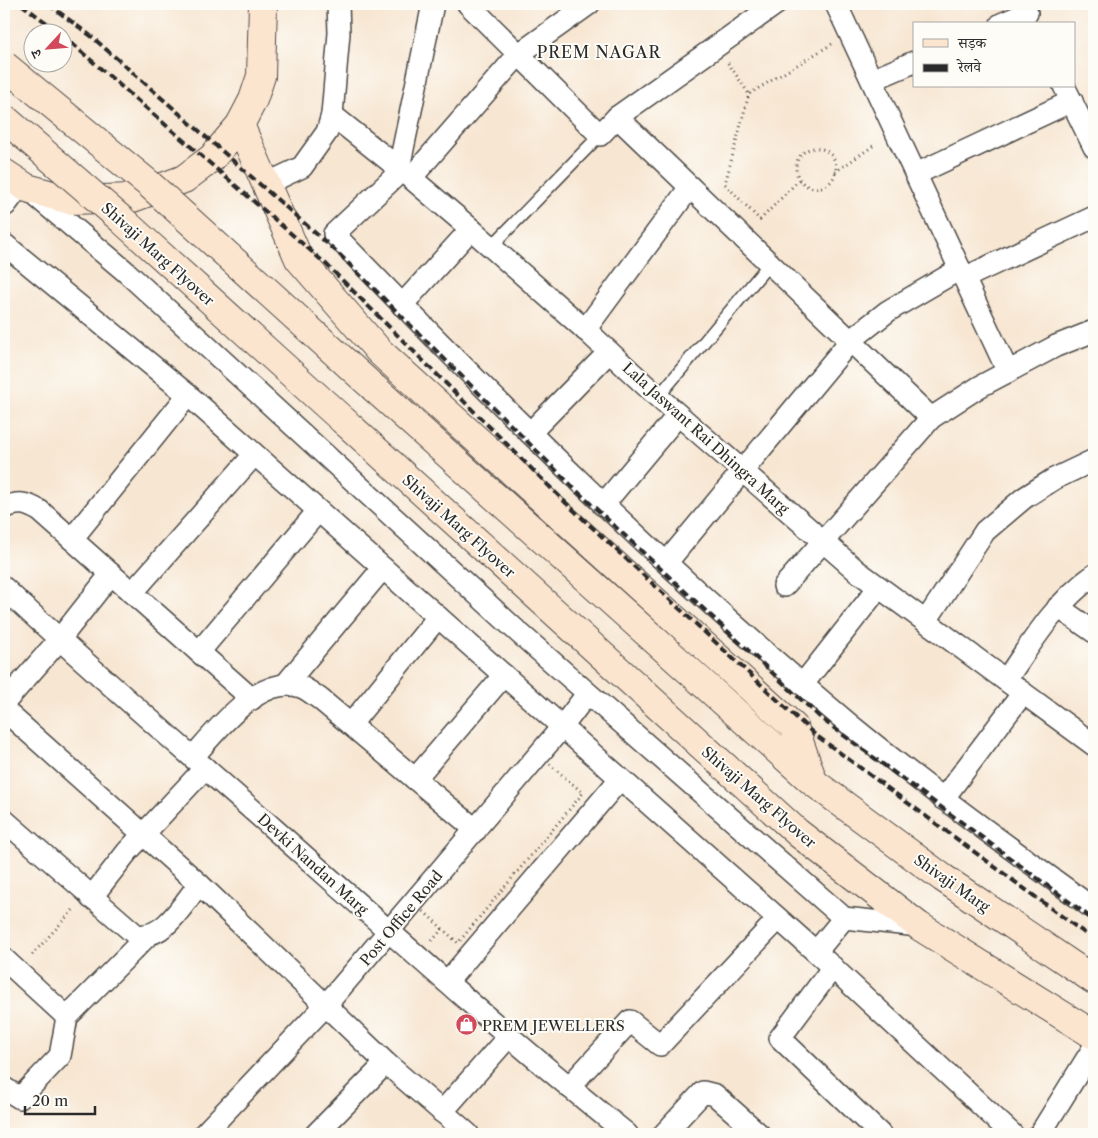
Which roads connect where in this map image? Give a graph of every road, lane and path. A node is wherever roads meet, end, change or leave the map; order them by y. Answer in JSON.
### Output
{"nodes":[{"id":1,"x":263,"y":4,"type":"edge"},
{"id":2,"x":338,"y":4,"type":"edge"},
{"id":3,"x":433,"y":4,"type":"edge"},
{"id":4,"x":468,"y":4,"type":"edge"},
{"id":5,"x":590,"y":4,"type":"edge"},
{"id":6,"x":776,"y":4,"type":"edge"},
{"id":7,"x":836,"y":4,"type":"edge"},
{"id":8,"x":1027,"y":13,"type":"edge"},
{"id":9,"x":1006,"y":22,"type":"edge"},
{"id":10,"x":837,"y":40,"type":"dead end"},
{"id":11,"x":717,"y":46,"type":"junction"},
{"id":12,"x":519,"y":54,"type":"junction"},
{"id":13,"x":913,"y":62,"type":"edge"},
{"id":14,"x":4,"y":66,"type":"edge"},
{"id":15,"x":872,"y":80,"type":"junction"},
{"id":16,"x":749,"y":94,"type":"junction"},
{"id":17,"x":1068,"y":94,"type":"edge"},
{"id":18,"x":332,"y":115,"type":"junction"},
{"id":19,"x":617,"y":117,"type":"junction"},
{"id":20,"x":4,"y":118,"type":"edge"},
{"id":21,"x":240,"y":125,"type":"junction"},
{"id":22,"x":1092,"y":135,"type":"edge"},
{"id":23,"x":600,"y":136,"type":"junction"},
{"id":24,"x":879,"y":143,"type":"dead end"},
{"id":25,"x":404,"y":172,"type":"junction"},
{"id":26,"x":836,"y":172,"type":"junction"},
{"id":27,"x":916,"y":174,"type":"junction"},
{"id":28,"x":799,"y":180,"type":"junction"},
{"id":29,"x":266,"y":184,"type":"junction"},
{"id":30,"x":13,"y":187,"type":"edge"},
{"id":31,"x":690,"y":187,"type":"junction"},
{"id":32,"x":1094,"y":217,"type":"edge"},
{"id":33,"x":471,"y":229,"type":"junction"},
{"id":34,"x":4,"y":244,"type":"edge"},
{"id":35,"x":491,"y":247,"type":"junction"},
{"id":36,"x":770,"y":263,"type":"junction"},
{"id":37,"x":962,"y":274,"type":"junction"},
{"id":38,"x":402,"y":305,"type":"junction"},
{"id":39,"x":585,"y":330,"type":"junction"},
{"id":40,"x":1094,"y":330,"type":"edge"},
{"id":41,"x":851,"y":340,"type":"junction"},
{"id":42,"x":609,"y":352,"type":"junction"},
{"id":43,"x":1008,"y":372,"type":"junction"},
{"id":44,"x":188,"y":395,"type":"junction"},
{"id":45,"x":658,"y":397,"type":"junction"},
{"id":46,"x":678,"y":415,"type":"junction"},
{"id":47,"x":931,"y":418,"type":"junction"},
{"id":48,"x":530,"y":433,"type":"junction"},
{"id":49,"x":254,"y":455,"type":"junction"},
{"id":50,"x":1094,"y":460,"type":"edge"},
{"id":51,"x":744,"y":472,"type":"junction"},
{"id":52,"x":603,"y":505,"type":"junction"},
{"id":53,"x":4,"y":508,"type":"edge"},
{"id":54,"x":318,"y":511,"type":"junction"},
{"id":55,"x":72,"y":540,"type":"junction"},
{"id":56,"x":824,"y":542,"type":"junction"},
{"id":57,"x":667,"y":562,"type":"junction"},
{"id":58,"x":383,"y":568,"type":"junction"},
{"id":59,"x":111,"y":574,"type":"junction"},
{"id":60,"x":1094,"y":575,"type":"edge"},
{"id":61,"x":784,"y":586,"type":"dead end"},
{"id":62,"x":879,"y":587,"type":"junction"},
{"id":63,"x":4,"y":588,"type":"edge"},
{"id":64,"x":132,"y":593,"type":"junction"},
{"id":65,"x":1058,"y":607,"type":"junction"},
{"id":66,"x":438,"y":617,"type":"junction"},
{"id":67,"x":926,"y":621,"type":"junction"},
{"id":68,"x":1094,"y":632,"type":"edge"},
{"id":69,"x":59,"y":640,"type":"junction"},
{"id":70,"x":198,"y":652,"type":"junction"},
{"id":71,"x":504,"y":675,"type":"junction"},
{"id":72,"x":1006,"y":680,"type":"junction"},
{"id":73,"x":803,"y":684,"type":"junction"},
{"id":74,"x":285,"y":685,"type":"junction"},
{"id":75,"x":1023,"y":693,"type":"junction"},
{"id":76,"x":587,"y":694,"type":"junction"},
{"id":77,"x":252,"y":699,"type":"junction"},
{"id":78,"x":4,"y":703,"type":"edge"},
{"id":79,"x":4,"y":710,"type":"edge"},
{"id":80,"x":351,"y":724,"type":"junction"},
{"id":81,"x":562,"y":727,"type":"junction"},
{"id":82,"x":1094,"y":744,"type":"edge"},
{"id":83,"x":199,"y":762,"type":"junction"},
{"id":84,"x":415,"y":779,"type":"junction"},
{"id":85,"x":620,"y":779,"type":"junction"},
{"id":86,"x":813,"y":782,"type":"junction"},
{"id":87,"x":943,"y":799,"type":"junction"},
{"id":88,"x":4,"y":820,"type":"edge"},
{"id":89,"x":476,"y":830,"type":"junction"},
{"id":90,"x":143,"y":834,"type":"junction"},
{"id":91,"x":199,"y":884,"type":"junction"},
{"id":92,"x":91,"y":898,"type":"junction"},
{"id":93,"x":1094,"y":908,"type":"edge"},
{"id":94,"x":73,"y":910,"type":"dead end"},
{"id":95,"x":844,"y":918,"type":"junction"},
{"id":96,"x":778,"y":919,"type":"junction"},
{"id":97,"x":919,"y":926,"type":"junction"},
{"id":98,"x":443,"y":928,"type":"joint"},
{"id":99,"x":390,"y":932,"type":"junction"},
{"id":100,"x":146,"y":937,"type":"junction"},
{"id":101,"x":23,"y":951,"type":"dead end"},
{"id":102,"x":816,"y":952,"type":"junction"},
{"id":103,"x":4,"y":959,"type":"edge"},
{"id":104,"x":833,"y":967,"type":"junction"},
{"id":105,"x":1094,"y":980,"type":"edge"},
{"id":106,"x":447,"y":982,"type":"junction"},
{"id":107,"x":326,"y":1005,"type":"junction"},
{"id":108,"x":67,"y":1017,"type":"junction"},
{"id":109,"x":1094,"y":1035,"type":"edge"},
{"id":110,"x":509,"y":1036,"type":"junction"},
{"id":111,"x":1094,"y":1047,"type":"edge"},
{"id":112,"x":386,"y":1062,"type":"junction"},
{"id":113,"x":569,"y":1087,"type":"junction"},
{"id":114,"x":4,"y":1088,"type":"edge"},
{"id":115,"x":442,"y":1112,"type":"junction"},
{"id":116,"x":204,"y":1134,"type":"edge"},
{"id":117,"x":316,"y":1134,"type":"edge"},
{"id":118,"x":468,"y":1134,"type":"edge"},
{"id":119,"x":628,"y":1134,"type":"edge"},
{"id":120,"x":664,"y":1134,"type":"edge"},
{"id":121,"x":758,"y":1134,"type":"edge"},
{"id":122,"x":880,"y":1134,"type":"edge"},
{"id":123,"x":1012,"y":1134,"type":"edge"},
{"id":124,"x":1040,"y":1134,"type":"edge"}],
"edges":[{"from":1,"to":21,"type":"main road"},
{"from":2,"to":18,"type":"street"},
{"from":3,"to":25,"type":"street"},
{"from":4,"to":12,"type":"street"},
{"from":5,"to":12,"type":"street"},
{"from":6,"to":11,"type":"street"},
{"from":7,"to":15,"type":"street"},
{"from":8,"to":9,"type":"street"},
{"from":10,"to":16,"type":"path"},
{"from":11,"to":16,"type":"path"},
{"from":11,"to":19,"type":"street"},
{"from":12,"to":23,"type":"street"},
{"from":12,"to":25,"type":"street"},
{"from":13,"to":15,"type":"street"},
{"from":14,"to":86,"type":"main road","bridge":true},
{"from":15,"to":27,"type":"street"},
{"from":16,"to":28,"type":"path"},
{"from":17,"to":22,"type":"street"},
{"from":17,"to":27,"type":"street"},
{"from":18,"to":25,"type":"street","name":"Lala Jaswant Rai Dhingra Marg"},
{"from":18,"to":29,"type":"street"},
{"from":19,"to":23,"type":"street"},
{"from":19,"to":31,"type":"street"},
{"from":20,"to":97,"type":"main road","name":"Shivaji Marg Flyover","bridge":true},
{"from":21,"to":29,"type":"main road"},
{"from":21,"to":30,"type":"main road"},
{"from":23,"to":35,"type":"lane"},
{"from":24,"to":26,"type":"path"},
{"from":25,"to":33,"type":"street","name":"Lala Jaswant Rai Dhingra Marg"},
{"from":25,"to":38,"type":"street"},
{"from":26,"to":28,"type":"path"},
{"from":26,"to":28,"type":"path"},
{"from":27,"to":37,"type":"street"},
{"from":29,"to":86,"type":"main road"},
{"from":30,"to":76,"type":"street"},
{"from":31,"to":36,"type":"street"},
{"from":31,"to":39,"type":"street"},
{"from":32,"to":37,"type":"street"},
{"from":33,"to":35,"type":"street","name":"Lala Jaswant Rai Dhingra Marg"},
{"from":33,"to":38,"type":"street"},
{"from":34,"to":44,"type":"street"},
{"from":35,"to":39,"type":"street","name":"Lala Jaswant Rai Dhingra Marg"},
{"from":36,"to":41,"type":"street"},
{"from":36,"to":45,"type":"lane"},
{"from":37,"to":41,"type":"street"},
{"from":37,"to":43,"type":"street"},
{"from":38,"to":48,"type":"street"},
{"from":39,"to":42,"type":"street","name":"Lala Jaswant Rai Dhingra Marg"},
{"from":40,"to":43,"type":"street"},
{"from":41,"to":47,"type":"street"},
{"from":41,"to":51,"type":"street"},
{"from":42,"to":45,"type":"street","name":"Lala Jaswant Rai Dhingra Marg"},
{"from":42,"to":48,"type":"street"},
{"from":43,"to":47,"type":"street"},
{"from":44,"to":49,"type":"street"},
{"from":44,"to":55,"type":"street"},
{"from":45,"to":46,"type":"street","name":"Lala Jaswant Rai Dhingra Marg"},
{"from":46,"to":51,"type":"street","name":"Lala Jaswant Rai Dhingra Marg"},
{"from":46,"to":52,"type":"street"},
{"from":47,"to":56,"type":"street"},
{"from":48,"to":52,"type":"street"},
{"from":49,"to":54,"type":"street"},
{"from":49,"to":64,"type":"street"},
{"from":50,"to":67,"type":"street"},
{"from":51,"to":56,"type":"street","name":"Lala Jaswant Rai Dhingra Marg"},
{"from":51,"to":57,"type":"street"},
{"from":52,"to":57,"type":"street"},
{"from":53,"to":55,"type":"street"},
{"from":54,"to":58,"type":"street"},
{"from":54,"to":70,"type":"street"},
{"from":55,"to":59,"type":"street"},
{"from":56,"to":61,"type":"street"},
{"from":56,"to":62,"type":"street","name":"Lala Jaswant Rai Dhingra Marg"},
{"from":57,"to":73,"type":"street"},
{"from":58,"to":66,"type":"street"},
{"from":58,"to":74,"type":"street"},
{"from":59,"to":64,"type":"street"},
{"from":59,"to":69,"type":"street"},
{"from":60,"to":65,"type":"street"},
{"from":62,"to":67,"type":"street","name":"Lala Jaswant Rai Dhingra Marg"},
{"from":62,"to":73,"type":"street"},
{"from":63,"to":69,"type":"street","name":"Devki Nandan Marg"},
{"from":64,"to":70,"type":"street"},
{"from":65,"to":68,"type":"street"},
{"from":65,"to":72,"type":"street"},
{"from":66,"to":71,"type":"street"},
{"from":66,"to":80,"type":"street"},
{"from":67,"to":72,"type":"street","name":"Lala Jaswant Rai Dhingra Marg"},
{"from":69,"to":78,"type":"street"},
{"from":69,"to":83,"type":"street","name":"Devki Nandan Marg"},
{"from":70,"to":77,"type":"street"},
{"from":71,"to":81,"type":"street"},
{"from":71,"to":84,"type":"street"},
{"from":72,"to":75,"type":"street","name":"Lala Jaswant Rai Dhingra Marg"},
{"from":73,"to":87,"type":"street"},
{"from":74,"to":77,"type":"street"},
{"from":74,"to":80,"type":"street"},
{"from":75,"to":82,"type":"street","name":"Lala Jaswant Rai Dhingra Marg"},
{"from":75,"to":87,"type":"street"},
{"from":76,"to":81,"type":"street","name":"Post Office Road"},
{"from":76,"to":95,"type":"street"},
{"from":77,"to":83,"type":"street"},
{"from":79,"to":90,"type":"street"},
{"from":80,"to":84,"type":"street"},
{"from":81,"to":85,"type":"street"},
{"from":81,"to":89,"type":"street","name":"Post Office Road"},
{"from":83,"to":90,"type":"street"},
{"from":83,"to":99,"type":"street","name":"Devki Nandan Marg"},
{"from":84,"to":89,"type":"street"},
{"from":85,"to":96,"type":"street"},
{"from":85,"to":106,"type":"street"},
{"from":86,"to":105,"type":"main road","name":"Shivaji Marg"},
{"from":87,"to":93,"type":"street"},
{"from":88,"to":92,"type":"street"},
{"from":89,"to":99,"type":"street","name":"Post Office Road"},
{"from":90,"to":91,"type":"street"},
{"from":90,"to":92,"type":"street"},
{"from":91,"to":100,"type":"street"},
{"from":91,"to":107,"type":"street"},
{"from":92,"to":100,"type":"street"},
{"from":94,"to":101,"type":"path"},
{"from":95,"to":97,"type":"street"},
{"from":95,"to":102,"type":"street"},
{"from":96,"to":102,"type":"street"},
{"from":96,"to":113,"type":"street"},
{"from":97,"to":109,"type":"main road"},
{"from":98,"to":98,"type":"path"},
{"from":99,"to":106,"type":"street","name":"Devki Nandan Marg"},
{"from":99,"to":107,"type":"street","name":"Post Office Road"},
{"from":100,"to":108,"type":"street"},
{"from":102,"to":104,"type":"street"},
{"from":103,"to":108,"type":"street"},
{"from":104,"to":122,"type":"street"},
{"from":104,"to":123,"type":"street"},
{"from":106,"to":110,"type":"street","name":"Devki Nandan Marg"},
{"from":107,"to":112,"type":"street"},
{"from":107,"to":116,"type":"street","name":"Post Office Road"},
{"from":108,"to":114,"type":"street"},
{"from":110,"to":113,"type":"street","name":"Devki Nandan Marg"},
{"from":110,"to":115,"type":"street"},
{"from":111,"to":124,"type":"street"},
{"from":112,"to":115,"type":"street"},
{"from":112,"to":117,"type":"street"},
{"from":113,"to":119,"type":"street","name":"Devki Nandan Marg"},
{"from":115,"to":118,"type":"street"},
{"from":120,"to":121,"type":"street"}]}
